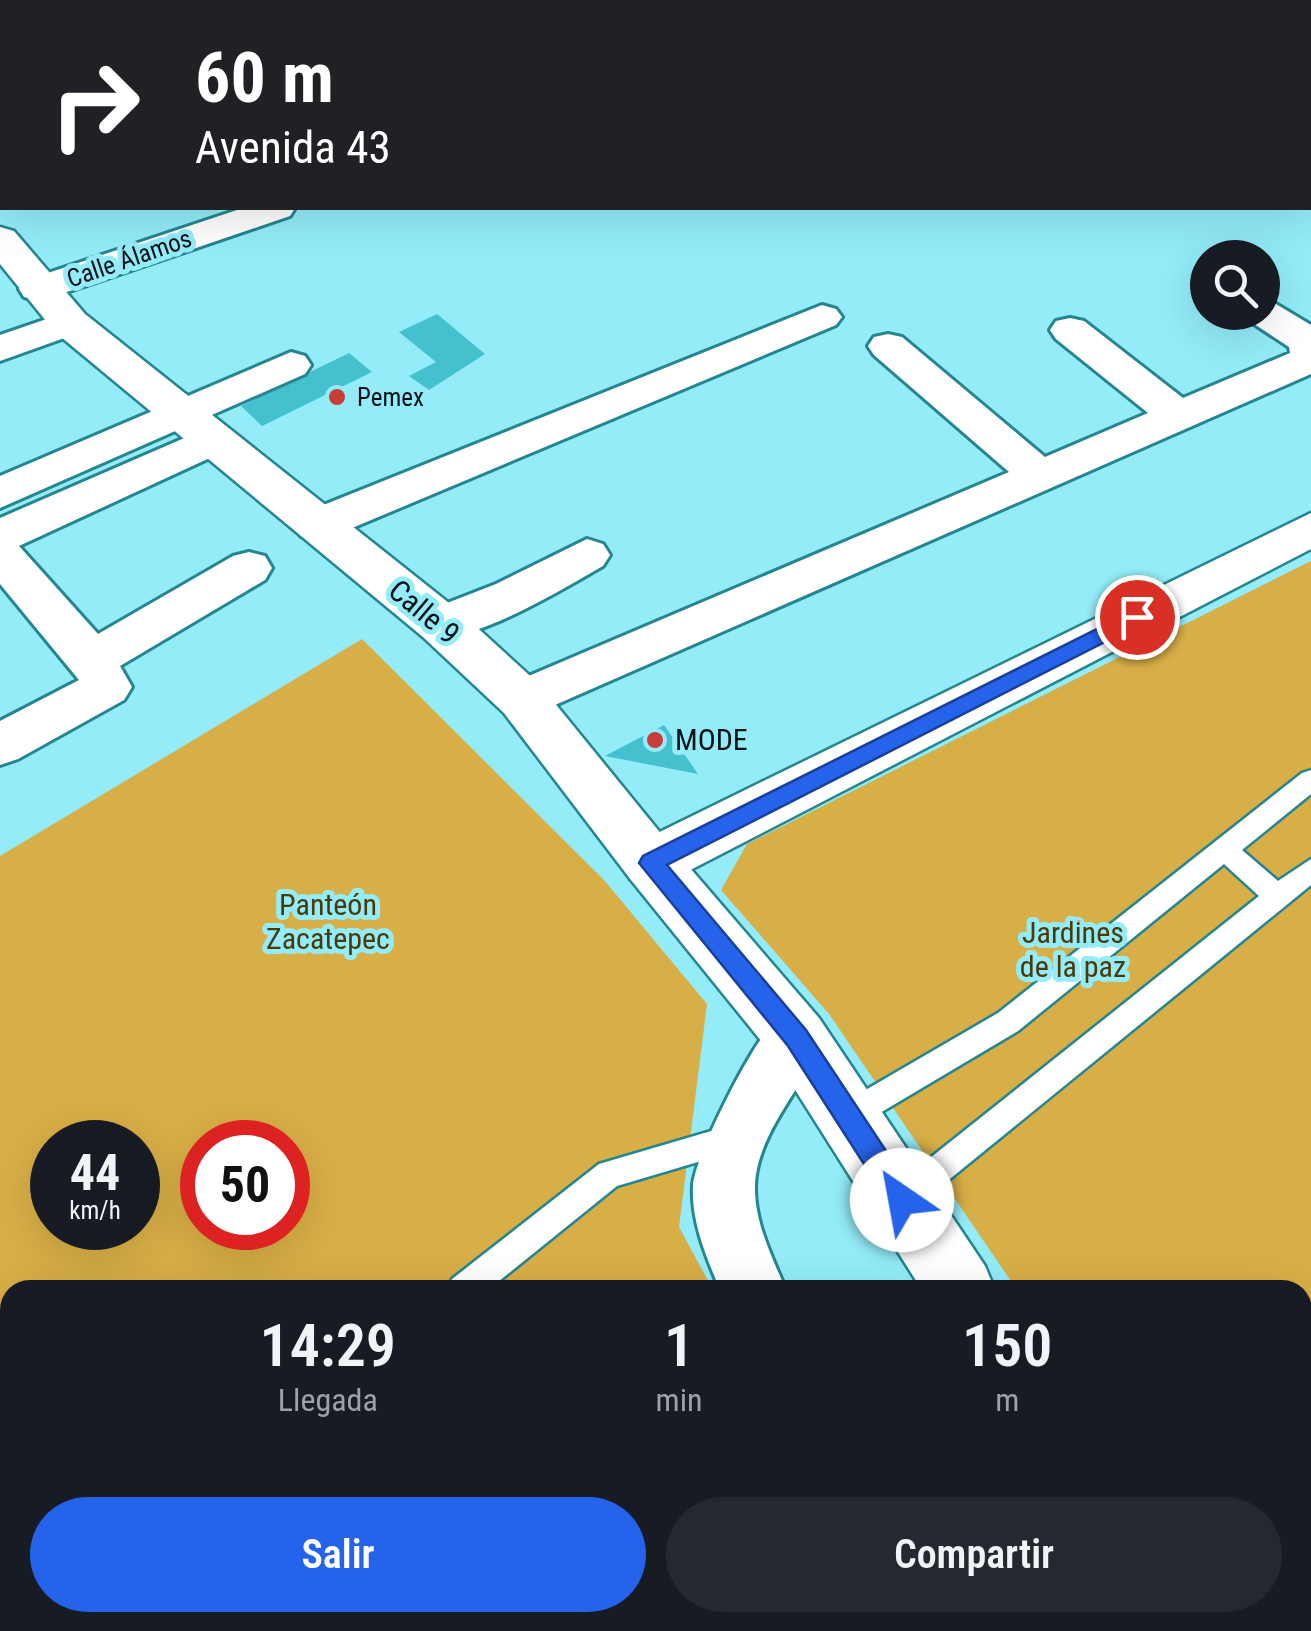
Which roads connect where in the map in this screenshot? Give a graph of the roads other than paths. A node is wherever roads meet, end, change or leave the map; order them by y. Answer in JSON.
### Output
{"nodes":[{"id":1,"x":263,"y":210,"type":"edge"},
{"id":2,"x":226,"y":215,"type":"edge"},
{"id":3,"x":26,"y":278,"type":"edge"},
{"id":4,"x":822,"y":317,"type":"dead end"},
{"id":5,"x":1280,"y":324,"type":"edge"},
{"id":6,"x":1070,"y":330,"type":"dead end"},
{"id":7,"x":888,"y":346,"type":"dead end"},
{"id":8,"x":0,"y":349,"type":"edge"},
{"id":9,"x":290,"y":365,"type":"dead end"},
{"id":10,"x":1176,"y":414,"type":"junction"},
{"id":11,"x":195,"y":427,"type":"junction"},
{"id":12,"x":1038,"y":474,"type":"junction"},
{"id":13,"x":0,"y":492,"type":"edge"},
{"id":14,"x":317,"y":525,"type":"junction"},
{"id":15,"x":1311,"y":529,"type":"edge"},
{"id":16,"x":0,"y":536,"type":"edge"},
{"id":17,"x":0,"y":554,"type":"edge"},
{"id":18,"x":587,"y":555,"type":"dead end"},
{"id":19,"x":249,"y":568,"type":"dead end"},
{"id":20,"x":442,"y":624,"type":"junction"},
{"id":21,"x":92,"y":660,"type":"junction"},
{"id":22,"x":522,"y":699,"type":"junction"},
{"id":23,"x":0,"y":745,"type":"edge"},
{"id":24,"x":1311,"y":780,"type":"edge"},
{"id":25,"x":1224,"y":849,"type":"junction"},
{"id":26,"x":651,"y":863,"type":"junction"},
{"id":27,"x":1311,"y":870,"type":"edge"},
{"id":28,"x":1277,"y":896,"type":"junction"},
{"id":29,"x":797,"y":1038,"type":"junction"},
{"id":30,"x":848,"y":1116,"type":"junction"},
{"id":31,"x":740,"y":1137,"type":"junction"},
{"id":32,"x":902,"y":1200,"type":"junction"},
{"id":33,"x":475,"y":1280,"type":"edge"},
{"id":34,"x":749,"y":1280,"type":"edge"},
{"id":35,"x":954,"y":1280,"type":"edge"}],
"edges":[{"from":1,"to":2,"type":"street","name":"Calle Álamos"},
{"from":2,"to":3,"type":"street","name":"Calle Álamos"},
{"from":3,"to":8,"type":"street","name":"Calle Álamos"},
{"from":3,"to":11,"type":"main road","name":"Calle 9"},
{"from":4,"to":14,"type":"street"},
{"from":5,"to":10,"type":"street"},
{"from":6,"to":10,"type":"street"},
{"from":7,"to":12,"type":"street"},
{"from":9,"to":11,"type":"street"},
{"from":10,"to":12,"type":"street"},
{"from":11,"to":13,"type":"street"},
{"from":11,"to":14,"type":"main road","name":"Calle 9"},
{"from":11,"to":16,"type":"street"},
{"from":12,"to":22,"type":"street"},
{"from":14,"to":20,"type":"main road","name":"Calle 9"},
{"from":15,"to":26,"type":"main road"},
{"from":17,"to":21,"type":"street"},
{"from":18,"to":20,"type":"street"},
{"from":19,"to":21,"type":"street"},
{"from":20,"to":22,"type":"main road","name":"Calle 9"},
{"from":21,"to":23,"type":"street"},
{"from":22,"to":26,"type":"main road","name":"Calle 9"},
{"from":24,"to":25,"type":"lane"},
{"from":25,"to":28,"type":"lane"},
{"from":25,"to":30,"type":"lane"},
{"from":26,"to":29,"type":"main road","name":"Calle 9"},
{"from":27,"to":28,"type":"lane"},
{"from":28,"to":32,"type":"lane"},
{"from":29,"to":30,"type":"main road","name":"Calle 9"},
{"from":29,"to":31,"type":"street"},
{"from":30,"to":32,"type":"main road","name":"Calle 9"},
{"from":31,"to":33,"type":"lane"},
{"from":31,"to":34,"type":"street"},
{"from":32,"to":35,"type":"main road","name":"Calle 9"}]}
